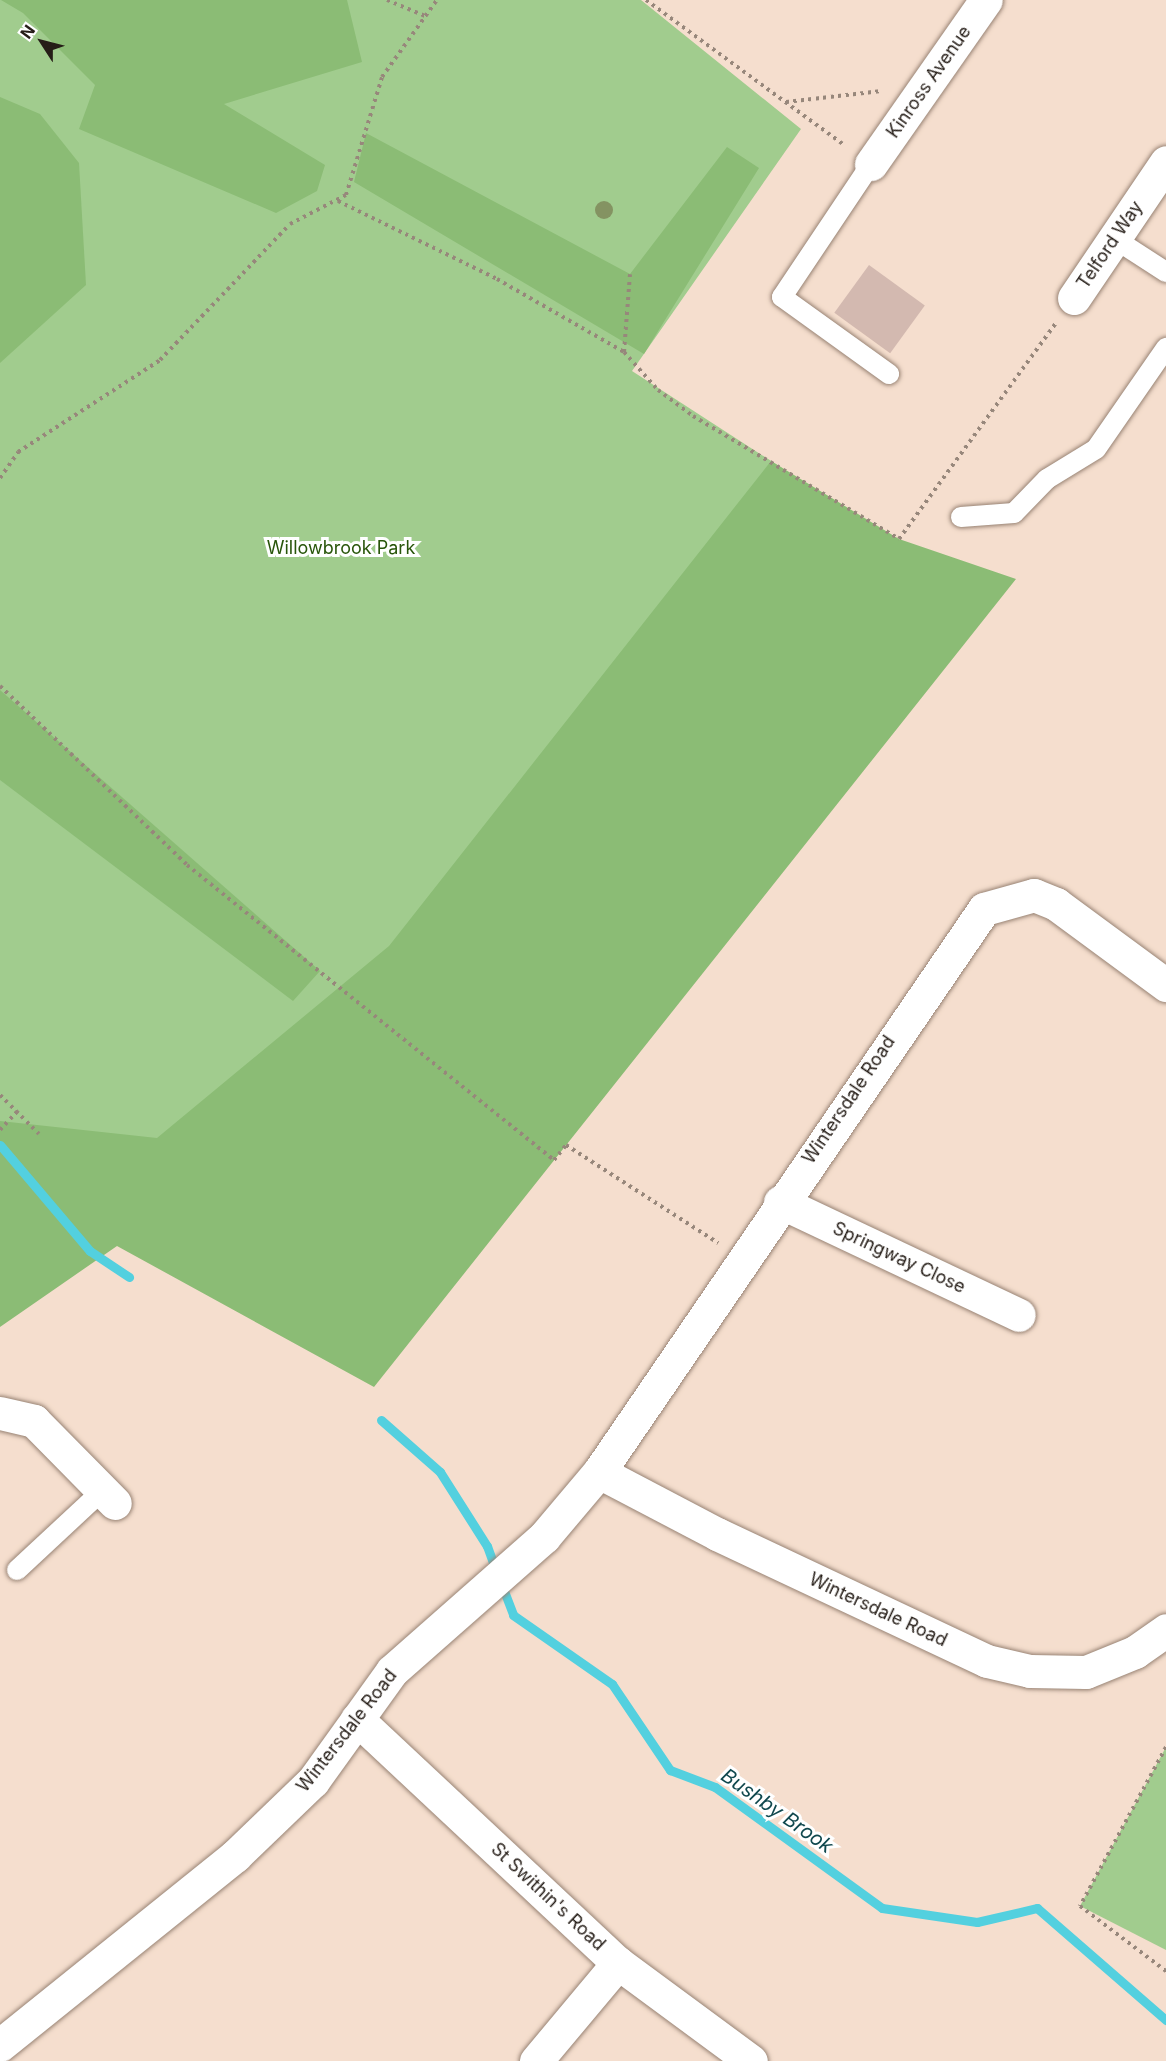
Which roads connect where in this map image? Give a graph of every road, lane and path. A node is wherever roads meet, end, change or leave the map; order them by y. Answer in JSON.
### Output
{"nodes":[{"id":1,"x":387,"y":0,"type":"edge"},
{"id":2,"x":437,"y":0,"type":"edge"},
{"id":3,"x":646,"y":0,"type":"edge"},
{"id":4,"x":986,"y":0,"type":"edge"},
{"id":5,"x":425,"y":16,"type":"junction"},
{"id":6,"x":927,"y":86,"type":"junction"},
{"id":7,"x":786,"y":102,"type":"junction"},
{"id":8,"x":1166,"y":162,"type":"edge"},
{"id":9,"x":871,"y":164,"type":"junction"},
{"id":10,"x":338,"y":201,"type":"junction"},
{"id":11,"x":1115,"y":239,"type":"junction"},
{"id":12,"x":1166,"y":272,"type":"edge"},
{"id":13,"x":630,"y":274,"type":"dead end"},
{"id":14,"x":1074,"y":298,"type":"joint"},
{"id":15,"x":1166,"y":348,"type":"edge"},
{"id":16,"x":624,"y":352,"type":"junction"},
{"id":17,"x":889,"y":374,"type":"dead end"},
{"id":18,"x":0,"y":478,"type":"edge"},
{"id":19,"x":961,"y":517,"type":"dead end"},
{"id":20,"x":0,"y":686,"type":"edge"},
{"id":21,"x":1166,"y":985,"type":"edge"},
{"id":22,"x":0,"y":1095,"type":"edge"},
{"id":23,"x":16,"y":1112,"type":"junction"},
{"id":24,"x":0,"y":1130,"type":"edge"},
{"id":25,"x":39,"y":1134,"type":"dead end"},
{"id":26,"x":780,"y":1202,"type":"junction"},
{"id":27,"x":741,"y":1258,"type":"junction"},
{"id":28,"x":1019,"y":1315,"type":"dead end"},
{"id":29,"x":0,"y":1413,"type":"edge"},
{"id":30,"x":599,"y":1472,"type":"junction"},
{"id":31,"x":109,"y":1496,"type":"joint"},
{"id":32,"x":17,"y":1570,"type":"dead end"},
{"id":33,"x":1166,"y":1630,"type":"edge"},
{"id":34,"x":357,"y":1719,"type":"junction"},
{"id":35,"x":1166,"y":1747,"type":"edge"},
{"id":36,"x":618,"y":1962,"type":"junction"},
{"id":37,"x":1166,"y":1971,"type":"edge"},
{"id":38,"x":0,"y":2045,"type":"edge"},
{"id":39,"x":536,"y":2061,"type":"edge"},
{"id":40,"x":751,"y":2061,"type":"edge"}],
"edges":[{"from":1,"to":5,"type":"path"},
{"from":2,"to":5,"type":"path"},
{"from":3,"to":7,"type":"path"},
{"from":4,"to":6,"type":"street","name":"Kinross Avenue"},
{"from":5,"to":10,"type":"path"},
{"from":6,"to":7,"type":"path"},
{"from":6,"to":9,"type":"street","name":"Kinross Avenue"},
{"from":7,"to":9,"type":"path"},
{"from":8,"to":11,"type":"street","name":"Telford Way"},
{"from":9,"to":17,"type":"lane"},
{"from":10,"to":16,"type":"path"},
{"from":10,"to":18,"type":"path"},
{"from":11,"to":12,"type":"lane"},
{"from":11,"to":14,"type":"street","name":"Telford Way"},
{"from":13,"to":16,"type":"path"},
{"from":14,"to":16,"type":"path"},
{"from":15,"to":19,"type":"lane"},
{"from":20,"to":27,"type":"path"},
{"from":21,"to":26,"type":"street","name":"Wintersdale Road"},
{"from":22,"to":23,"type":"path"},
{"from":23,"to":24,"type":"path"},
{"from":23,"to":25,"type":"path"},
{"from":26,"to":27,"type":"street","name":"Wintersdale Road"},
{"from":26,"to":28,"type":"street","name":"Springway Close"},
{"from":27,"to":30,"type":"street","name":"Wintersdale Road"},
{"from":29,"to":31,"type":"street"},
{"from":30,"to":33,"type":"street","name":"Wintersdale Road"},
{"from":30,"to":34,"type":"street","name":"Wintersdale Road"},
{"from":31,"to":32,"type":"lane"},
{"from":34,"to":36,"type":"street","name":"St Swithin's Road"},
{"from":34,"to":38,"type":"street","name":"Wintersdale Road"},
{"from":35,"to":37,"type":"path"},
{"from":36,"to":39,"type":"street"},
{"from":36,"to":40,"type":"street","name":"St Swithin's Road"}]}
